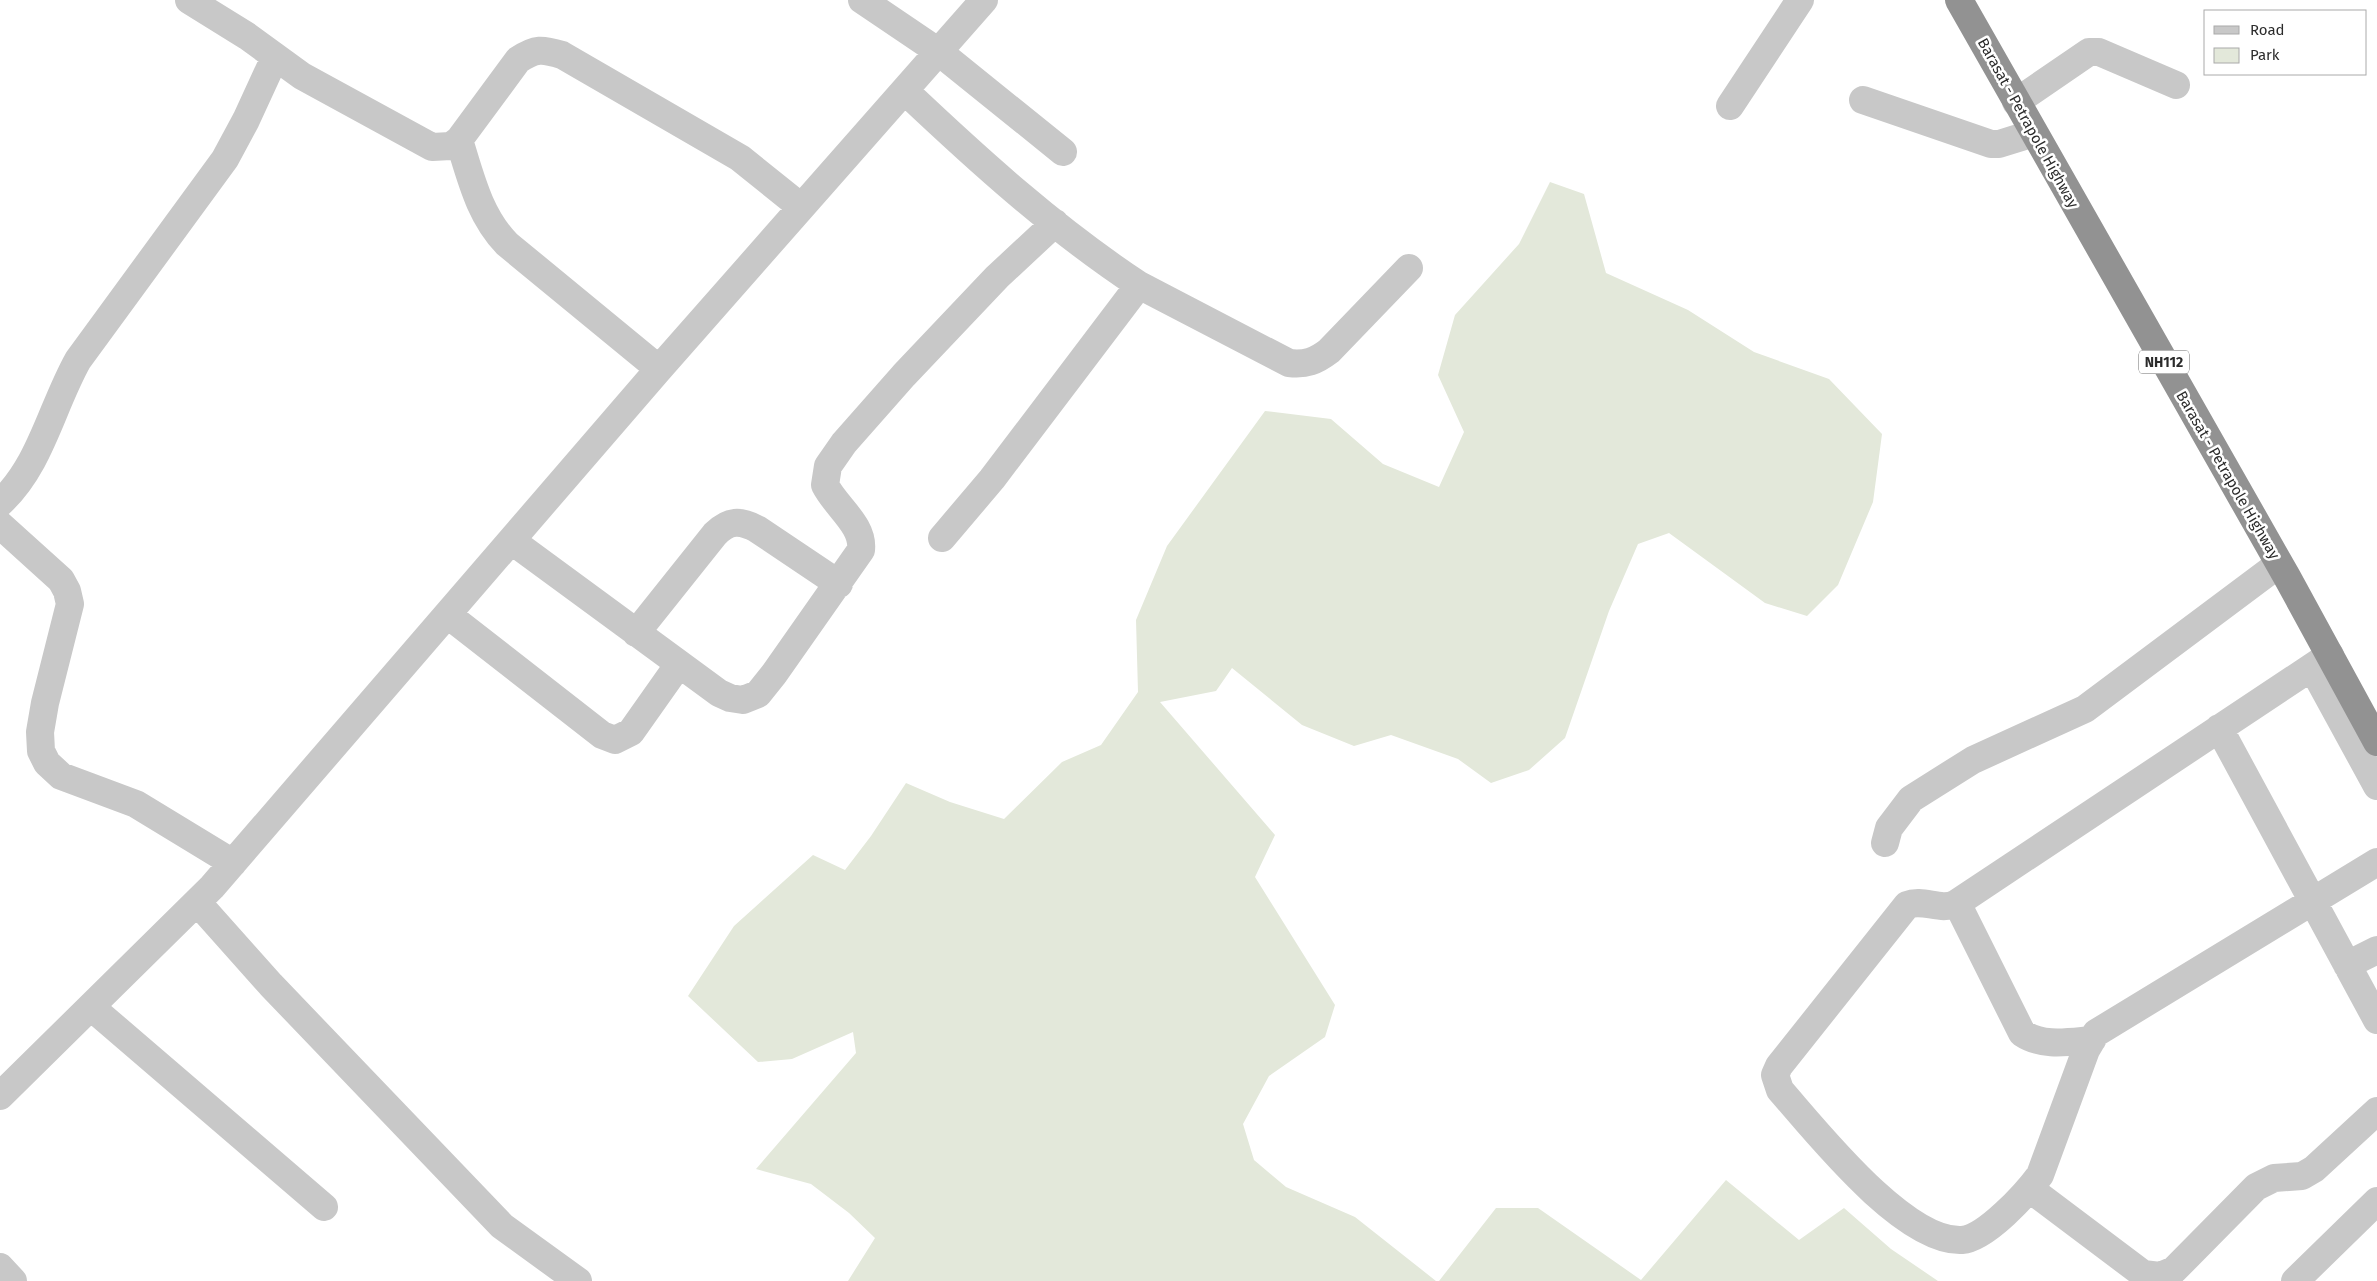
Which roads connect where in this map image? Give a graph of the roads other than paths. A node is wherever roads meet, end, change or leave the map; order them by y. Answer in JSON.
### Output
{"nodes":[{"id":1,"x":189,"y":0,"type":"edge"},
{"id":2,"x":862,"y":0,"type":"edge"},
{"id":3,"x":984,"y":0,"type":"edge"},
{"id":4,"x":1800,"y":0,"type":"edge"},
{"id":5,"x":1959,"y":0,"type":"edge"},
{"id":6,"x":939,"y":52,"type":"junction"},
{"id":7,"x":275,"y":57,"type":"junction"},
{"id":8,"x":2176,"y":86,"type":"dead end"},
{"id":9,"x":905,"y":91,"type":"junction"},
{"id":10,"x":1863,"y":100,"type":"dead end"},
{"id":11,"x":2016,"y":102,"type":"junction"},
{"id":12,"x":1730,"y":106,"type":"dead end"},
{"id":13,"x":2034,"y":133,"type":"junction"},
{"id":14,"x":459,"y":140,"type":"junction"},
{"id":15,"x":1064,"y":152,"type":"dead end"},
{"id":16,"x":801,"y":207,"type":"junction"},
{"id":17,"x":1055,"y":223,"type":"junction"},
{"id":18,"x":1409,"y":268,"type":"dead end"},
{"id":19,"x":1139,"y":285,"type":"junction"},
{"id":20,"x":659,"y":369,"type":"junction"},
{"id":21,"x":2,"y":498,"type":"edge"},
{"id":22,"x":0,"y":525,"type":"edge"},
{"id":23,"x":942,"y":538,"type":"dead end"},
{"id":24,"x":512,"y":541,"type":"junction"},
{"id":25,"x":2280,"y":564,"type":"junction"},
{"id":26,"x":839,"y":584,"type":"junction"},
{"id":27,"x":448,"y":615,"type":"junction"},
{"id":28,"x":636,"y":633,"type":"junction"},
{"id":29,"x":2321,"y":661,"type":"junction"},
{"id":30,"x":680,"y":664,"type":"junction"},
{"id":31,"x":2219,"y":728,"type":"junction"},
{"id":32,"x":2377,"y":742,"type":"edge"},
{"id":33,"x":2377,"y":786,"type":"edge"},
{"id":34,"x":1885,"y":844,"type":"dead end"},
{"id":35,"x":2377,"y":862,"type":"edge"},
{"id":36,"x":233,"y":863,"type":"junction"},
{"id":37,"x":2312,"y":901,"type":"junction"},
{"id":38,"x":196,"y":902,"type":"junction"},
{"id":39,"x":1957,"y":903,"type":"junction"},
{"id":40,"x":2377,"y":950,"type":"edge"},
{"id":41,"x":2347,"y":965,"type":"junction"},
{"id":42,"x":91,"y":1006,"type":"junction"},
{"id":43,"x":2377,"y":1020,"type":"edge"},
{"id":44,"x":2092,"y":1040,"type":"junction"},
{"id":45,"x":3,"y":1087,"type":"edge"},
{"id":46,"x":2377,"y":1111,"type":"edge"},
{"id":47,"x":2030,"y":1189,"type":"junction"},
{"id":48,"x":2377,"y":1200,"type":"edge"},
{"id":49,"x":324,"y":1207,"type":"dead end"},
{"id":50,"x":0,"y":1267,"type":"edge"},
{"id":51,"x":13,"y":1281,"type":"edge"},
{"id":52,"x":578,"y":1281,"type":"edge"},
{"id":53,"x":2295,"y":1281,"type":"edge"}],
"edges":[{"from":1,"to":7,"type":"street"},
{"from":2,"to":6,"type":"street"},
{"from":3,"to":6,"type":"street"},
{"from":4,"to":12,"type":"street"},
{"from":5,"to":11,"type":"highway","name":"Barasat - Petrapole Highway","number":"NH112"},
{"from":6,"to":9,"type":"street"},
{"from":6,"to":15,"type":"street"},
{"from":7,"to":14,"type":"street"},
{"from":7,"to":21,"type":"street"},
{"from":8,"to":11,"type":"street"},
{"from":9,"to":16,"type":"street"},
{"from":9,"to":17,"type":"street"},
{"from":10,"to":13,"type":"street"},
{"from":11,"to":13,"type":"highway","name":"Barasat - Petrapole Highway","number":"NH112"},
{"from":13,"to":25,"type":"highway","name":"Barasat - Petrapole Highway","number":"NH112"},
{"from":14,"to":16,"type":"street"},
{"from":14,"to":20,"type":"street"},
{"from":16,"to":20,"type":"street"},
{"from":17,"to":19,"type":"street"},
{"from":17,"to":26,"type":"street"},
{"from":18,"to":19,"type":"street"},
{"from":19,"to":23,"type":"street"},
{"from":20,"to":24,"type":"street"},
{"from":22,"to":36,"type":"street"},
{"from":24,"to":27,"type":"street"},
{"from":24,"to":28,"type":"street"},
{"from":25,"to":29,"type":"highway","name":"Barasat - Petrapole Highway","number":"NH112"},
{"from":25,"to":34,"type":"street"},
{"from":26,"to":28,"type":"street"},
{"from":26,"to":30,"type":"street"},
{"from":27,"to":30,"type":"street"},
{"from":27,"to":36,"type":"street"},
{"from":28,"to":30,"type":"street"},
{"from":29,"to":31,"type":"street"},
{"from":29,"to":32,"type":"highway","name":"Barasat - Petrapole Highway","number":"NH112"},
{"from":29,"to":33,"type":"street"},
{"from":31,"to":37,"type":"street"},
{"from":31,"to":39,"type":"street"},
{"from":35,"to":37,"type":"street"},
{"from":36,"to":38,"type":"street"},
{"from":37,"to":41,"type":"street"},
{"from":37,"to":44,"type":"street"},
{"from":38,"to":42,"type":"street"},
{"from":38,"to":52,"type":"street"},
{"from":39,"to":44,"type":"street"},
{"from":39,"to":47,"type":"street"},
{"from":40,"to":41,"type":"street"},
{"from":41,"to":43,"type":"street"},
{"from":42,"to":45,"type":"street"},
{"from":42,"to":49,"type":"street"},
{"from":44,"to":47,"type":"street"},
{"from":46,"to":47,"type":"street"},
{"from":48,"to":53,"type":"street"},
{"from":50,"to":51,"type":"street"}]}
